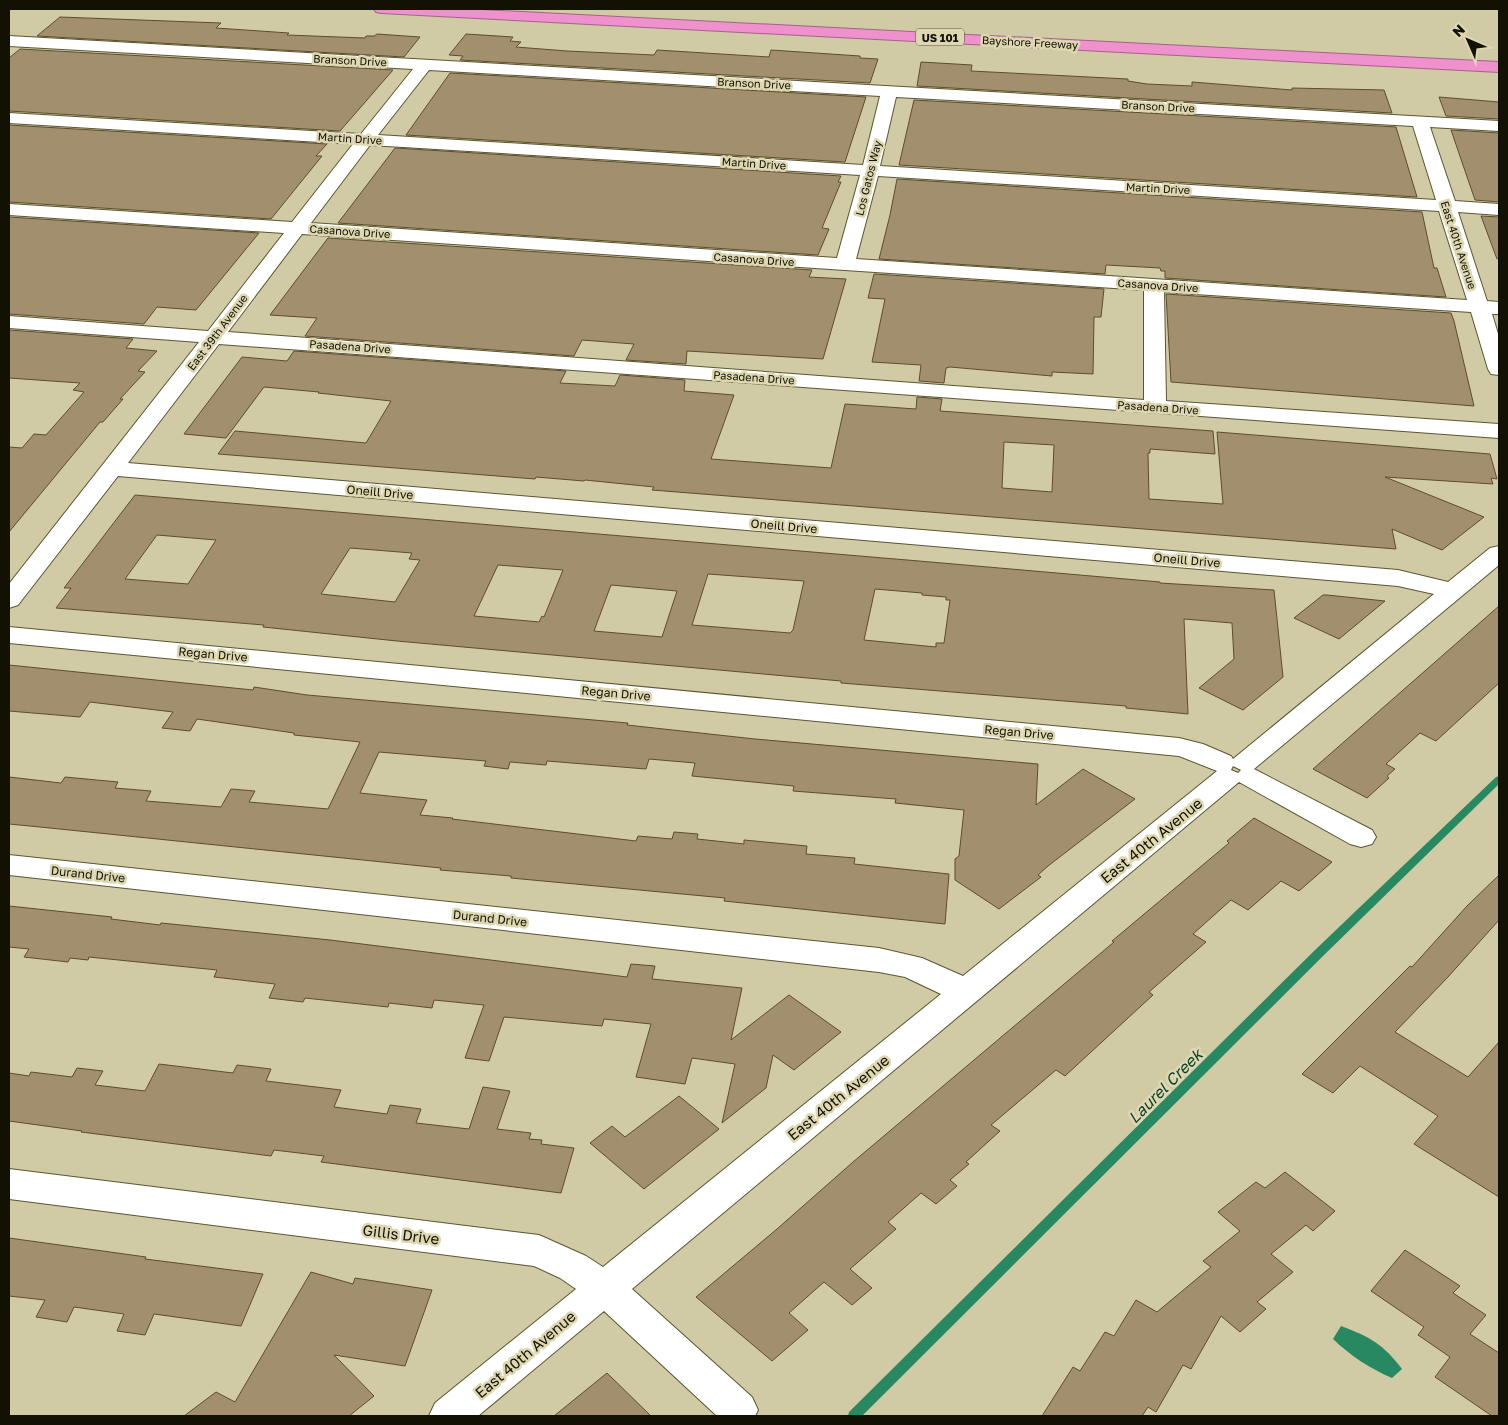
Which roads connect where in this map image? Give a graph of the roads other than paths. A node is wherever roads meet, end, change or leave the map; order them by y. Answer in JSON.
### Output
{"nodes":[{"id":1,"x":381,"y":9,"type":"edge"},
{"id":2,"x":9,"y":41,"type":"edge"},
{"id":3,"x":425,"y":64,"type":"junction"},
{"id":4,"x":1499,"y":66,"type":"edge"},
{"id":5,"x":889,"y":91,"type":"junction"},
{"id":6,"x":9,"y":118,"type":"edge"},
{"id":7,"x":1420,"y":121,"type":"junction"},
{"id":8,"x":1499,"y":126,"type":"edge"},
{"id":9,"x":366,"y":139,"type":"junction"},
{"id":10,"x":870,"y":170,"type":"junction"},
{"id":11,"x":1446,"y":205,"type":"junction"},
{"id":12,"x":1499,"y":208,"type":"edge"},
{"id":13,"x":9,"y":209,"type":"edge"},
{"id":14,"x":296,"y":228,"type":"junction"},
{"id":15,"x":845,"y":265,"type":"junction"},
{"id":16,"x":1154,"y":285,"type":"junction"},
{"id":17,"x":1480,"y":307,"type":"junction"},
{"id":18,"x":1499,"y":308,"type":"edge"},
{"id":19,"x":9,"y":322,"type":"edge"},
{"id":20,"x":213,"y":336,"type":"junction"},
{"id":21,"x":1499,"y":369,"type":"edge"},
{"id":22,"x":1155,"y":407,"type":"junction"},
{"id":23,"x":1499,"y":431,"type":"edge"},
{"id":24,"x":113,"y":469,"type":"junction"},
{"id":25,"x":1499,"y":553,"type":"edge"},
{"id":26,"x":1453,"y":592,"type":"junction"},
{"id":27,"x":9,"y":600,"type":"edge"},
{"id":28,"x":9,"y":635,"type":"edge"},
{"id":29,"x":1235,"y":770,"type":"junction"},
{"id":30,"x":1361,"y":837,"type":"dead end"},
{"id":31,"x":9,"y":865,"type":"edge"},
{"id":32,"x":965,"y":993,"type":"junction"},
{"id":33,"x":9,"y":1184,"type":"edge"},
{"id":34,"x":605,"y":1288,"type":"junction"},
{"id":35,"x":738,"y":1410,"type":"dead end"},
{"id":36,"x":449,"y":1416,"type":"edge"}],
"edges":[{"from":1,"to":4,"type":"highway","name":"Bayshore Freeway","number":"US 101"},
{"from":2,"to":3,"type":"street","name":"Branson Drive"},
{"from":3,"to":5,"type":"street","name":"Branson Drive"},
{"from":3,"to":9,"type":"street","name":"East 39th Avenue"},
{"from":5,"to":7,"type":"street","name":"Branson Drive"},
{"from":5,"to":10,"type":"street","name":"Los Gatos Way"},
{"from":6,"to":9,"type":"street","name":"Martin Drive"},
{"from":7,"to":8,"type":"street","name":"Branson Drive"},
{"from":7,"to":11,"type":"street","name":"East 40th Avenue"},
{"from":9,"to":10,"type":"street","name":"Martin Drive"},
{"from":9,"to":14,"type":"street","name":"East 39th Avenue"},
{"from":10,"to":11,"type":"street","name":"Martin Drive"},
{"from":10,"to":15,"type":"street","name":"Los Gatos Way"},
{"from":11,"to":12,"type":"street","name":"Martin Drive"},
{"from":11,"to":17,"type":"street","name":"East 40th Avenue"},
{"from":13,"to":14,"type":"street","name":"Casanova Drive"},
{"from":14,"to":15,"type":"street","name":"Casanova Drive"},
{"from":14,"to":20,"type":"street","name":"East 39th Avenue"},
{"from":15,"to":16,"type":"street","name":"Casanova Drive"},
{"from":16,"to":17,"type":"street","name":"Casanova Drive"},
{"from":16,"to":22,"type":"street"},
{"from":17,"to":18,"type":"street","name":"Casanova Drive"},
{"from":17,"to":21,"type":"street","name":"East 40th Avenue"},
{"from":19,"to":20,"type":"street","name":"Pasadena Drive"},
{"from":20,"to":22,"type":"street","name":"Pasadena Drive"},
{"from":20,"to":24,"type":"street","name":"East 39th Avenue"},
{"from":22,"to":23,"type":"street","name":"Pasadena Drive"},
{"from":24,"to":26,"type":"street","name":"Oneill Drive"},
{"from":24,"to":27,"type":"street","name":"East 39th Avenue"},
{"from":25,"to":26,"type":"street","name":"East 40th Avenue"},
{"from":26,"to":29,"type":"street","name":"East 40th Avenue"},
{"from":28,"to":29,"type":"street","name":"Regan Drive"},
{"from":29,"to":30,"type":"street","name":"Regan Drive"},
{"from":29,"to":32,"type":"street","name":"East 40th Avenue"},
{"from":31,"to":32,"type":"street","name":"Durand Drive"},
{"from":32,"to":34,"type":"street","name":"East 40th Avenue"},
{"from":33,"to":34,"type":"street","name":"Gillis Drive"},
{"from":34,"to":35,"type":"street","name":"Gillis Drive"},
{"from":34,"to":36,"type":"street","name":"East 40th Avenue"}]}
